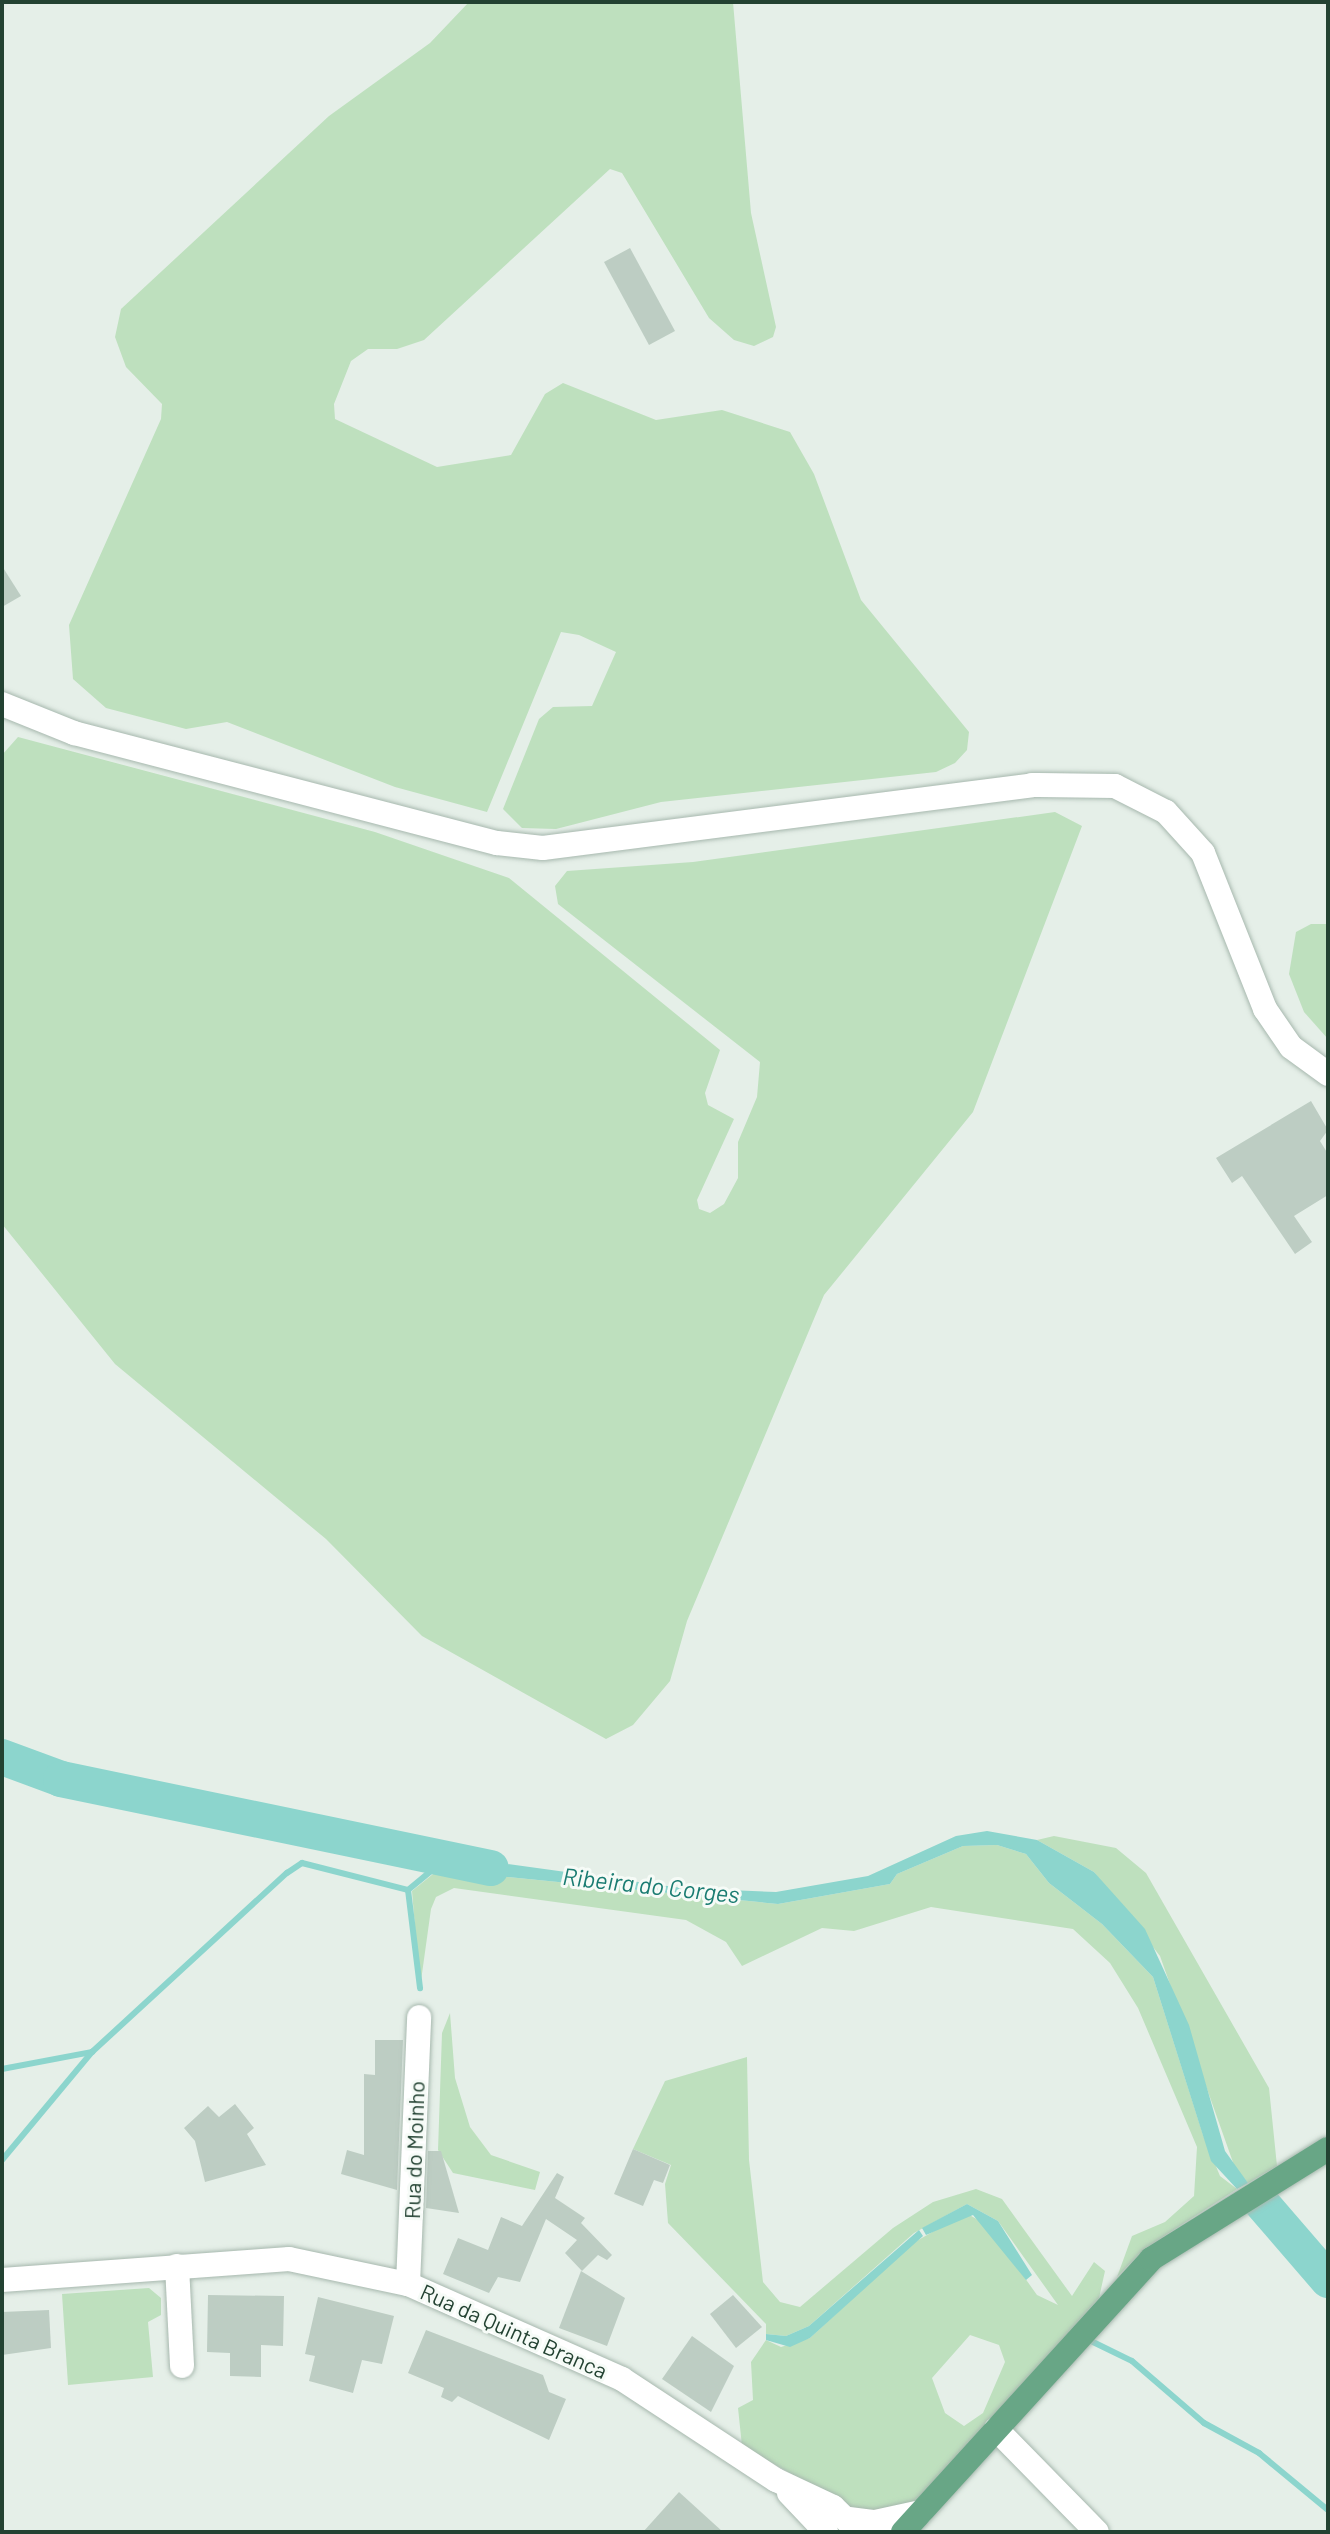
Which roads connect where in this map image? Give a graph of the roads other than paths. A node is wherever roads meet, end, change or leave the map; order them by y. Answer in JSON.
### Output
{"nodes":[{"id":1,"x":2,"y":704,"type":"edge"},
{"id":2,"x":1328,"y":1074,"type":"edge"},
{"id":3,"x":419,"y":2017,"type":"dead end"},
{"id":4,"x":1328,"y":2149,"type":"edge"},
{"id":5,"x":177,"y":2266,"type":"junction"},
{"id":6,"x":2,"y":2280,"type":"edge"},
{"id":7,"x":408,"y":2284,"type":"junction"},
{"id":8,"x":182,"y":2366,"type":"dead end"},
{"id":9,"x":996,"y":2429,"type":"junction"},
{"id":10,"x":776,"y":2480,"type":"junction"},
{"id":11,"x":921,"y":2512,"type":"junction"},
{"id":12,"x":854,"y":2525,"type":"edge"},
{"id":13,"x":826,"y":2532,"type":"edge"},
{"id":14,"x":903,"y":2532,"type":"edge"},
{"id":15,"x":1097,"y":2532,"type":"edge"}],
"edges":[{"from":1,"to":2,"type":"street"},
{"from":3,"to":7,"type":"street","name":"Rua do Moinho"},
{"from":4,"to":9,"type":"main road"},
{"from":5,"to":6,"type":"street","name":"Rua da Quinta Branca"},
{"from":5,"to":7,"type":"street","name":"Rua da Quinta Branca"},
{"from":5,"to":8,"type":"street"},
{"from":7,"to":10,"type":"street","name":"Rua da Quinta Branca"},
{"from":9,"to":11,"type":"main road"},
{"from":9,"to":15,"type":"street"},
{"from":10,"to":12,"type":"street","name":"Rua da Quinta Branca"},
{"from":10,"to":13,"type":"street","name":"Rua da Quinta Branca"},
{"from":11,"to":12,"type":"street"},
{"from":11,"to":14,"type":"main road"}]}
